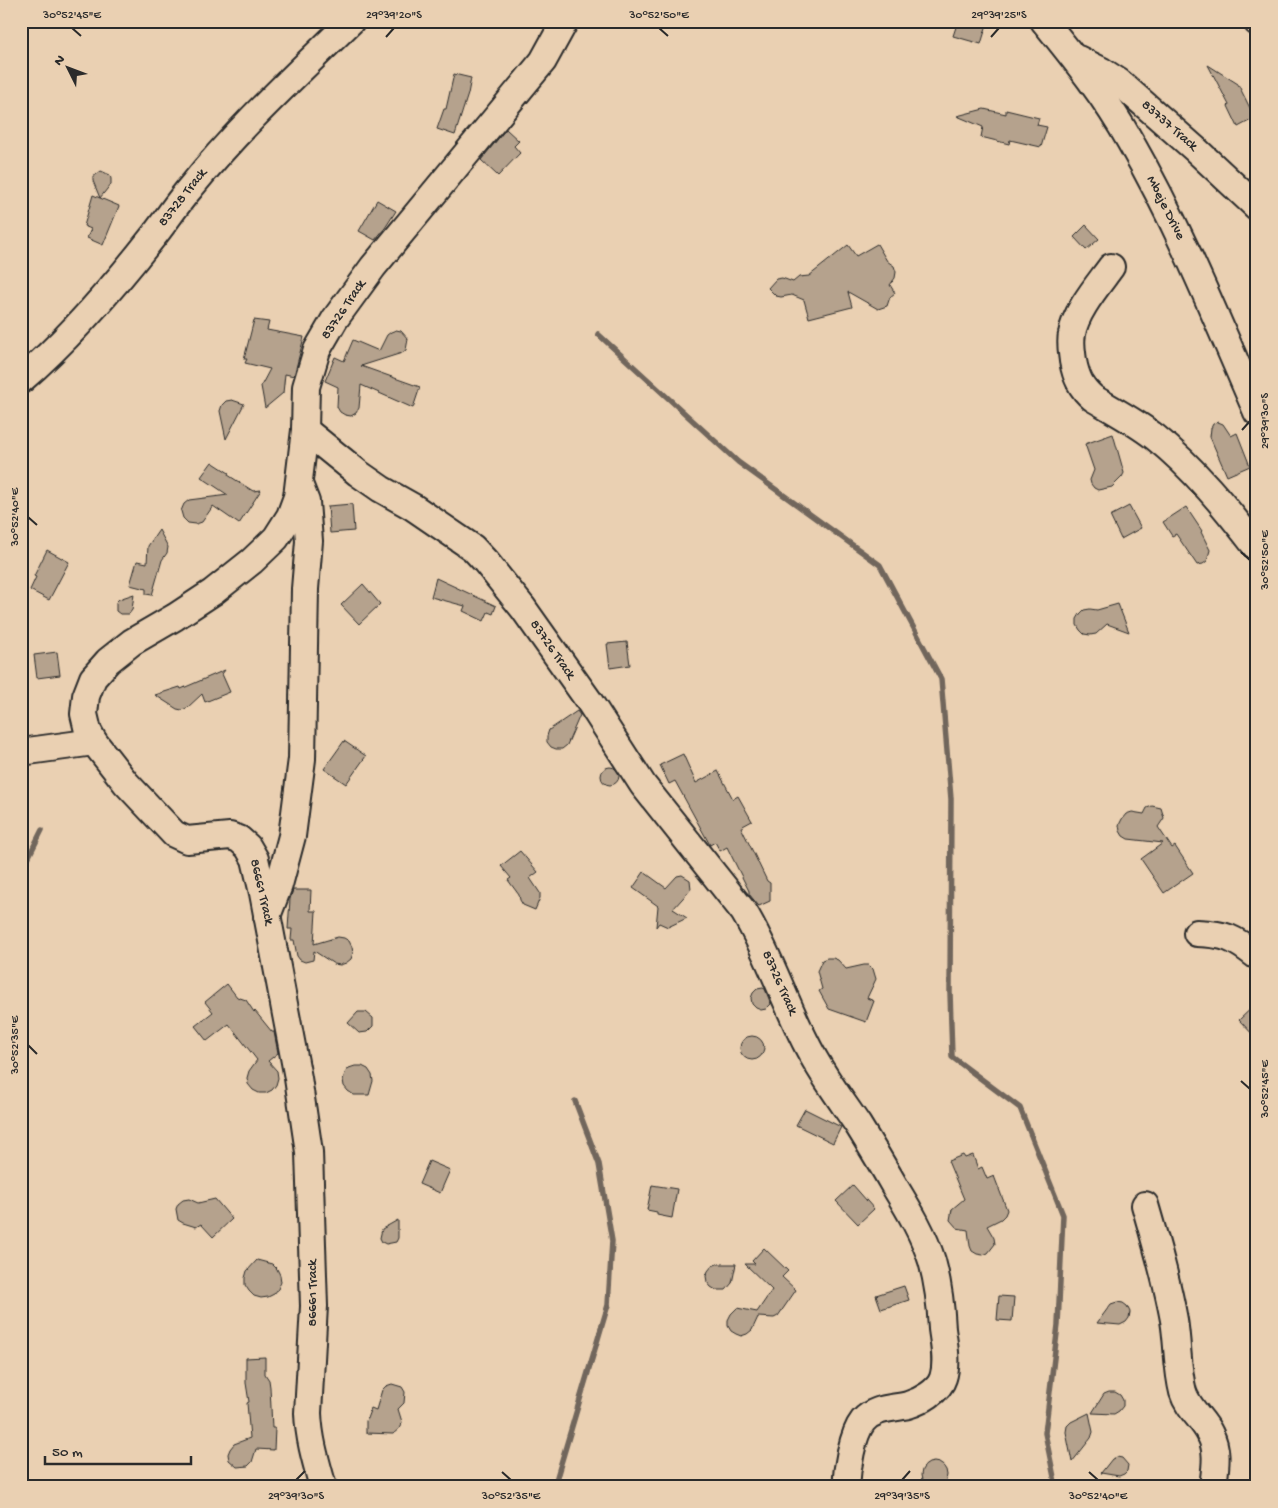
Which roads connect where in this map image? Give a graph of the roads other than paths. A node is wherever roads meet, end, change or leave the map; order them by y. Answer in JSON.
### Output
{"nodes":[{"id":1,"x":351,"y":21,"type":"edge"},
{"id":2,"x":566,"y":21,"type":"edge"},
{"id":3,"x":1044,"y":21,"type":"edge"},
{"id":4,"x":1072,"y":56,"type":"junction"},
{"id":5,"x":1257,"y":206,"type":"edge"},
{"id":6,"x":1111,"y":267,"type":"dead end"},
{"id":7,"x":21,"y":380,"type":"edge"},
{"id":8,"x":1257,"y":412,"type":"edge"},
{"id":9,"x":304,"y":430,"type":"junction"},
{"id":10,"x":298,"y":480,"type":"junction"},
{"id":11,"x":1257,"y":548,"type":"edge"},
{"id":12,"x":94,"y":742,"type":"junction"},
{"id":13,"x":21,"y":752,"type":"edge"},
{"id":14,"x":267,"y":917,"type":"junction"},
{"id":15,"x":1197,"y":933,"type":"dead end"},
{"id":16,"x":1257,"y":956,"type":"edge"},
{"id":17,"x":1145,"y":1205,"type":"dead end"},
{"id":18,"x":323,"y":1487,"type":"edge"},
{"id":19,"x":846,"y":1487,"type":"edge"},
{"id":20,"x":1214,"y":1487,"type":"edge"}],
"edges":[{"from":1,"to":7,"type":"street","name":"83728 Track"},
{"from":2,"to":9,"type":"street","name":"83726 Track"},
{"from":3,"to":4,"type":"street","name":"Mbeje Drive"},
{"from":4,"to":5,"type":"street","name":"83737 Track"},
{"from":4,"to":8,"type":"street","name":"Mbeje Drive"},
{"from":6,"to":11,"type":"street"},
{"from":9,"to":10,"type":"street","name":"86661 Track"},
{"from":9,"to":19,"type":"street","name":"83726 Track"},
{"from":10,"to":12,"type":"street","name":"86661 Track"},
{"from":10,"to":14,"type":"street"},
{"from":12,"to":13,"type":"street"},
{"from":12,"to":14,"type":"street","name":"86661 Track"},
{"from":14,"to":18,"type":"street","name":"86661 Track"},
{"from":15,"to":16,"type":"street"},
{"from":17,"to":20,"type":"street"}]}
